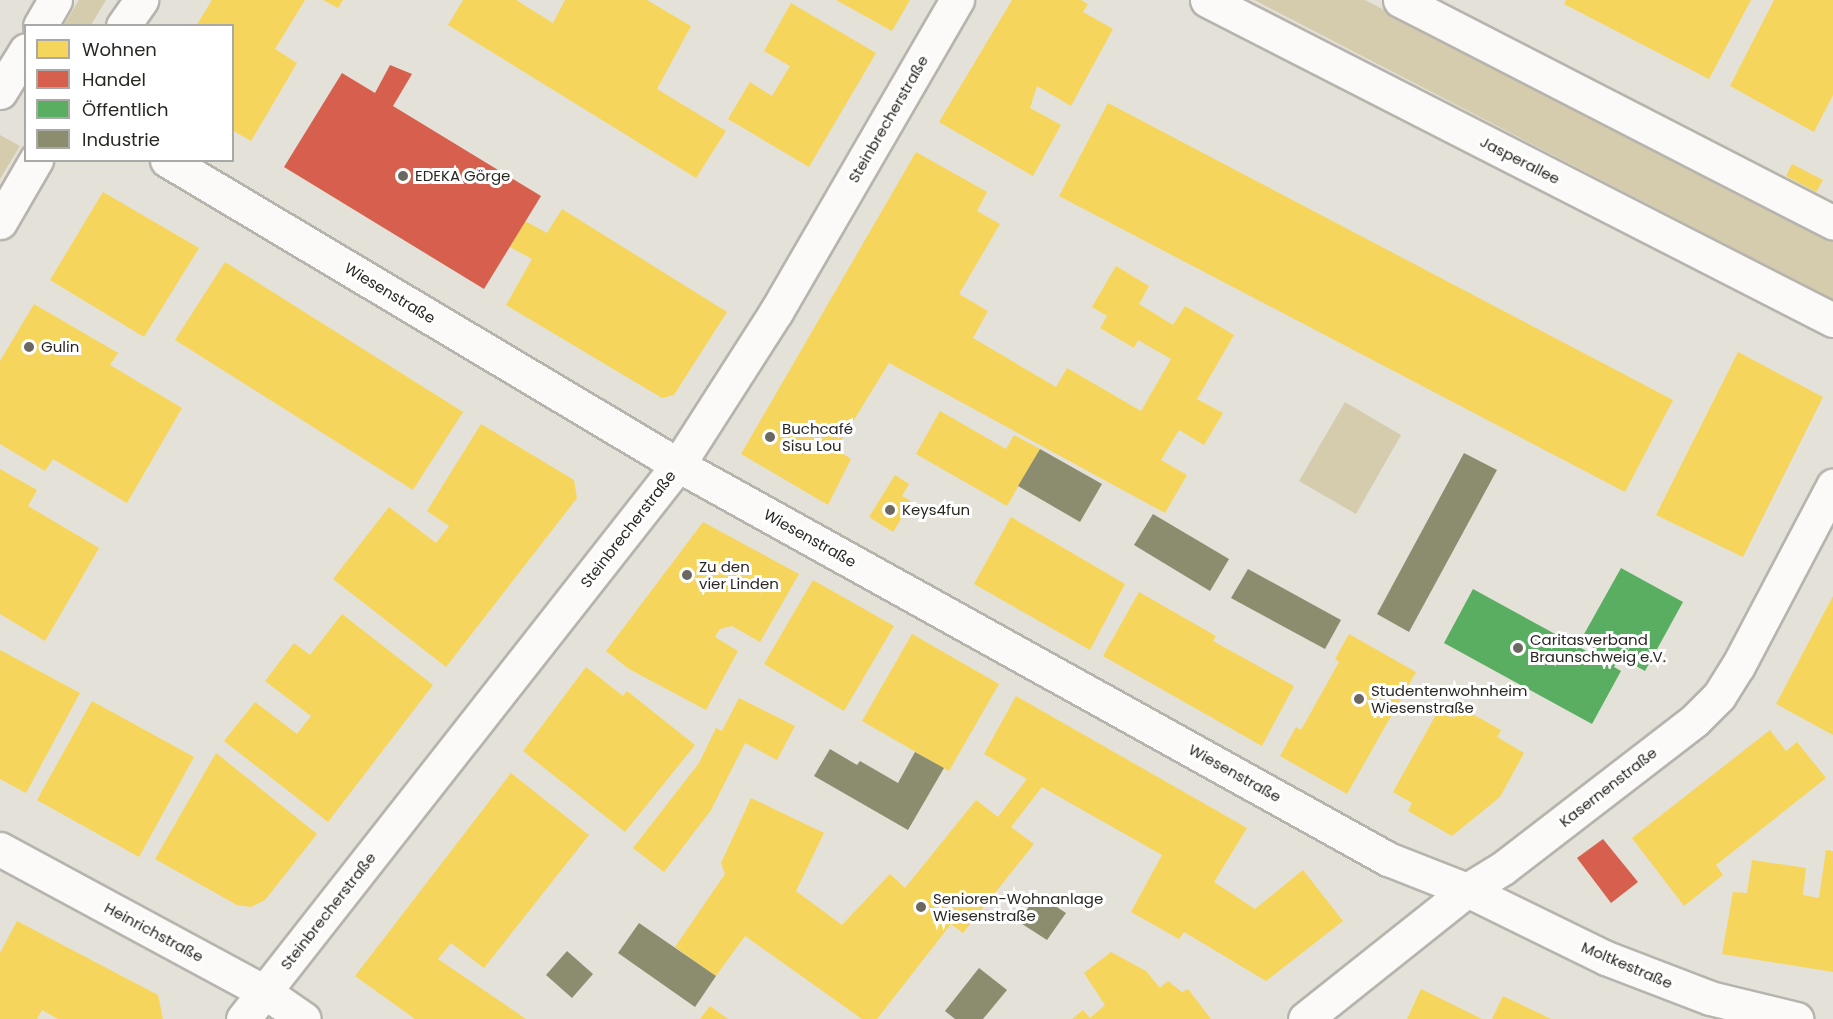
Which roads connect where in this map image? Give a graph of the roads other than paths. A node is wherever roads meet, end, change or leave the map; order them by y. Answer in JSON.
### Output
{"nodes":[{"id":1,"x":55,"y":0,"type":"edge"},
{"id":2,"x":141,"y":0,"type":"edge"},
{"id":3,"x":957,"y":0,"type":"edge"},
{"id":4,"x":1207,"y":0,"type":"edge"},
{"id":5,"x":1400,"y":0,"type":"edge"},
{"id":6,"x":41,"y":24,"type":"edge"},
{"id":7,"x":124,"y":24,"type":"edge"},
{"id":8,"x":35,"y":162,"type":"edge"},
{"id":9,"x":170,"y":162,"type":"edge"},
{"id":10,"x":0,"y":222,"type":"edge"},
{"id":11,"x":1833,"y":223,"type":"edge"},
{"id":12,"x":1833,"y":320,"type":"edge"},
{"id":13,"x":678,"y":465,"type":"junction"},
{"id":14,"x":1833,"y":486,"type":"edge"},
{"id":15,"x":0,"y":849,"type":"edge"},
{"id":16,"x":1467,"y":890,"type":"junction"},
{"id":17,"x":265,"y":992,"type":"junction"},
{"id":18,"x":243,"y":1019,"type":"edge"},
{"id":19,"x":304,"y":1019,"type":"edge"},
{"id":20,"x":1305,"y":1019,"type":"edge"},
{"id":21,"x":1796,"y":1019,"type":"edge"}],
"edges":[{"from":1,"to":6,"type":"street"},
{"from":2,"to":7,"type":"street"},
{"from":3,"to":13,"type":"street","name":"Steinbrecherstraße"},
{"from":4,"to":12,"type":"street","name":"Jasperallee"},
{"from":5,"to":11,"type":"street"},
{"from":8,"to":10,"type":"street"},
{"from":9,"to":13,"type":"street","name":"Wiesenstraße"},
{"from":13,"to":16,"type":"street","name":"Wiesenstraße"},
{"from":13,"to":17,"type":"street","name":"Steinbrecherstraße"},
{"from":14,"to":16,"type":"street","name":"Kasernenstraße"},
{"from":15,"to":17,"type":"street","name":"Heinrichstraße"},
{"from":16,"to":20,"type":"street","name":"Kasernenstraße"},
{"from":16,"to":21,"type":"street","name":"Moltkestraße"},
{"from":17,"to":18,"type":"street","name":"Steinbrecherstraße"},
{"from":17,"to":19,"type":"street","name":"Heinrichstraße"}]}
